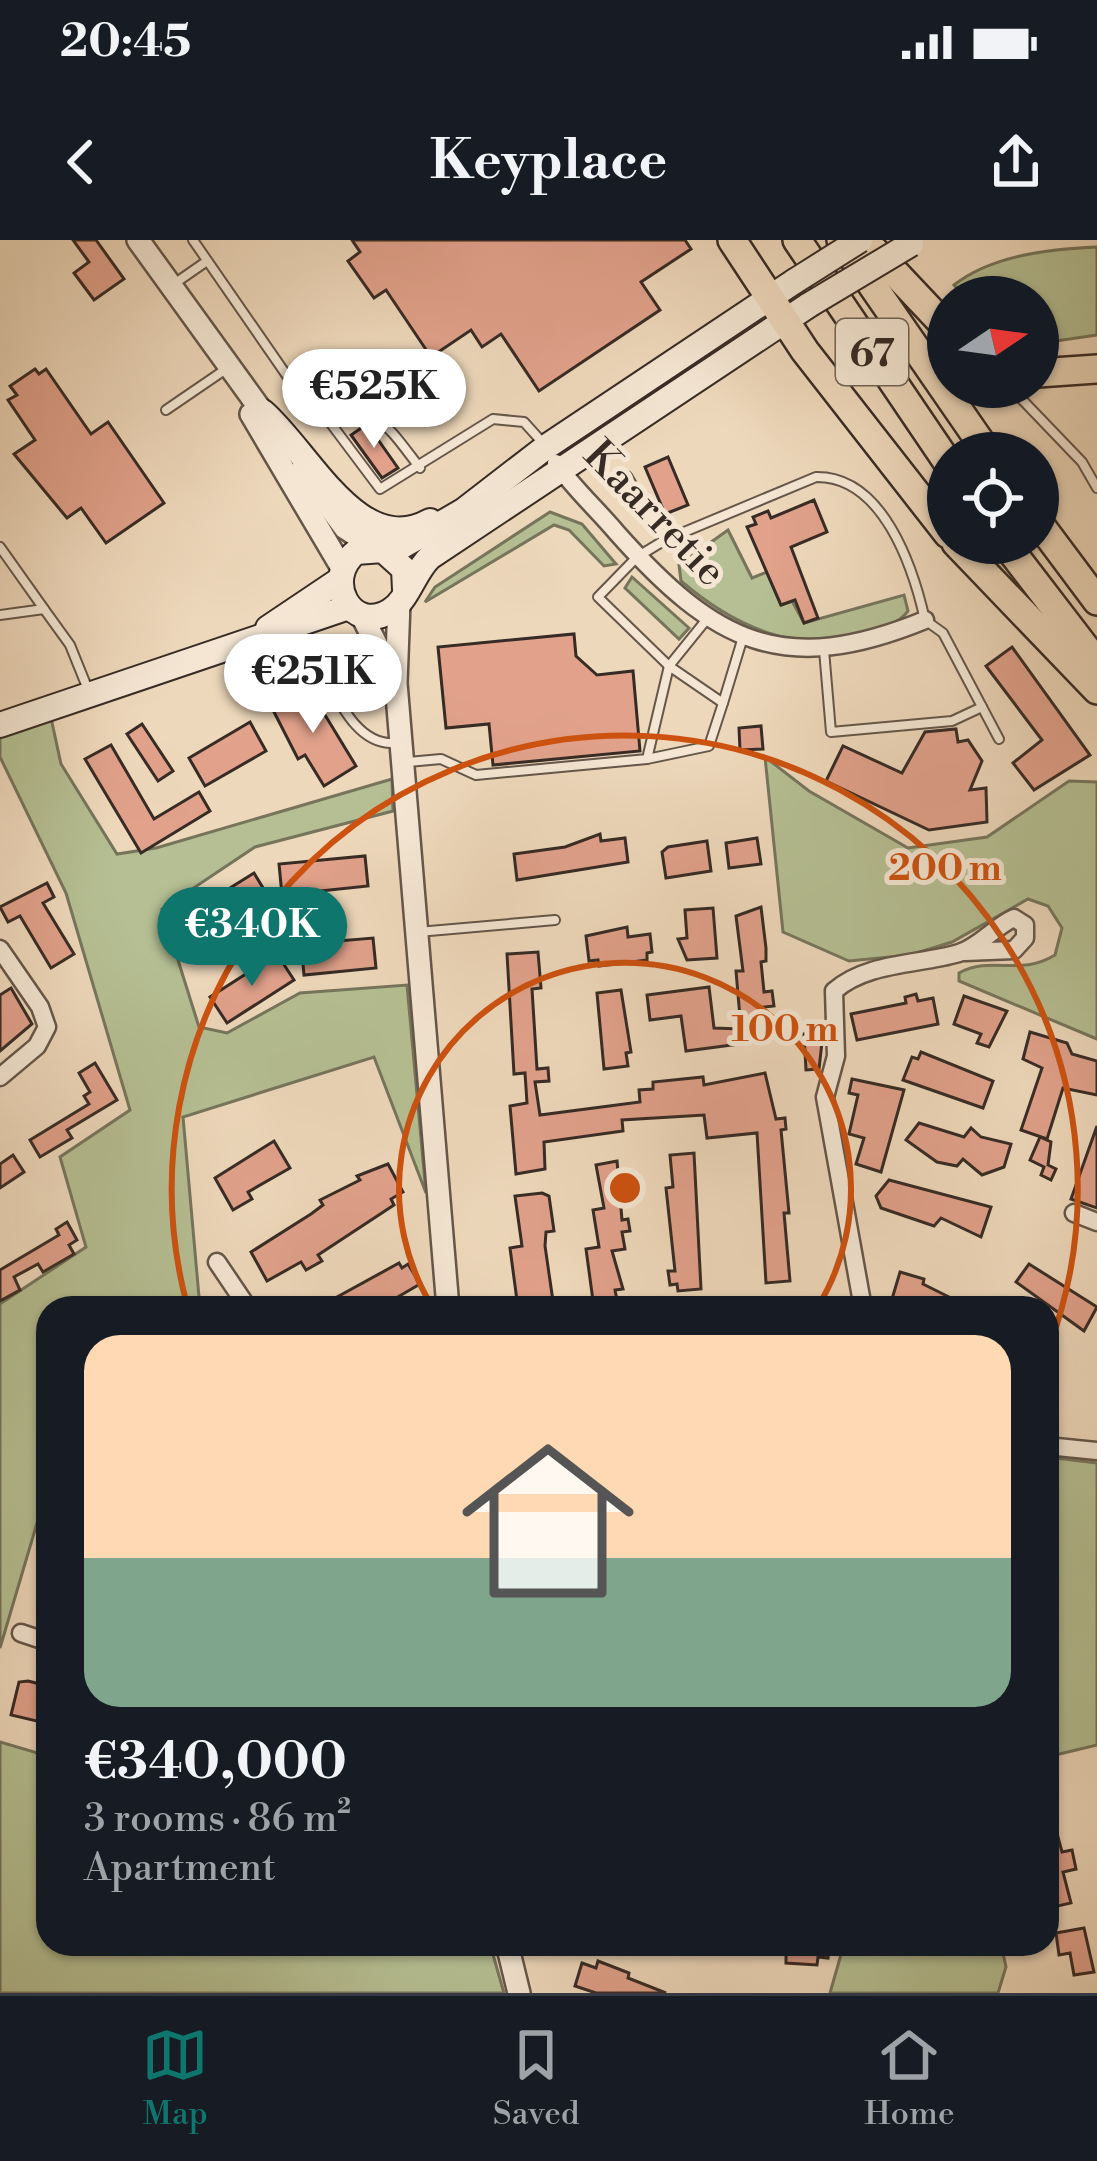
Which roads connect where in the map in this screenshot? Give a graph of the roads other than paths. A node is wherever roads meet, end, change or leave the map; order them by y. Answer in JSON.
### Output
{"nodes":[{"id":1,"x":138,"y":240,"type":"edge"},
{"id":2,"x":193,"y":240,"type":"edge"},
{"id":3,"x":732,"y":240,"type":"edge"},
{"id":4,"x":797,"y":240,"type":"edge"},
{"id":5,"x":841,"y":240,"type":"edge"},
{"id":6,"x":862,"y":240,"type":"edge"},
{"id":7,"x":916,"y":242,"type":"edge"},
{"id":8,"x":207,"y":261,"type":"junction"},
{"id":9,"x":170,"y":286,"type":"junction"},
{"id":10,"x":788,"y":307,"type":"junction"},
{"id":11,"x":927,"y":307,"type":"edge"},
{"id":12,"x":228,"y":368,"type":"junction"},
{"id":13,"x":1097,"y":369,"type":"edge"},
{"id":14,"x":1059,"y":372,"type":"edge"},
{"id":15,"x":243,"y":390,"type":"junction"},
{"id":16,"x":1030,"y":408,"type":"edge"},
{"id":17,"x":166,"y":410,"type":"dead end"},
{"id":18,"x":263,"y":412,"type":"junction"},
{"id":19,"x":320,"y":413,"type":"junction"},
{"id":20,"x":927,"y":432,"type":"edge"},
{"id":21,"x":974,"y":432,"type":"edge"},
{"id":22,"x":546,"y":447,"type":"junction"},
{"id":23,"x":420,"y":468,"type":"junction"},
{"id":24,"x":562,"y":471,"type":"junction"},
{"id":25,"x":627,"y":476,"type":"dead end"},
{"id":26,"x":1097,"y":488,"type":"edge"},
{"id":27,"x":479,"y":494,"type":"junction"},
{"id":28,"x":927,"y":504,"type":"edge"},
{"id":29,"x":665,"y":540,"type":"junction"},
{"id":30,"x":0,"y":547,"type":"edge"},
{"id":31,"x":1059,"y":549,"type":"edge"},
{"id":32,"x":383,"y":551,"type":"junction"},
{"id":33,"x":638,"y":556,"type":"junction"},
{"id":34,"x":976,"y":564,"type":"edge"},
{"id":35,"x":1021,"y":564,"type":"edge"},
{"id":36,"x":340,"y":574,"type":"junction"},
{"id":37,"x":402,"y":596,"type":"junction"},
{"id":38,"x":1097,"y":601,"type":"edge"},
{"id":39,"x":44,"y":609,"type":"junction"},
{"id":40,"x":355,"y":611,"type":"junction"},
{"id":41,"x":0,"y":615,"type":"edge"},
{"id":42,"x":707,"y":617,"type":"junction"},
{"id":43,"x":925,"y":620,"type":"junction"},
{"id":44,"x":743,"y":637,"type":"junction"},
{"id":45,"x":824,"y":650,"type":"junction"},
{"id":46,"x":217,"y":653,"type":"junction"},
{"id":47,"x":317,"y":663,"type":"dead end"},
{"id":48,"x":1097,"y":663,"type":"edge"},
{"id":49,"x":669,"y":666,"type":"junction"},
{"id":50,"x":396,"y":683,"type":"junction"},
{"id":51,"x":1097,"y":690,"type":"edge"},
{"id":52,"x":90,"y":694,"type":"junction"},
{"id":53,"x":723,"y":703,"type":"junction"},
{"id":54,"x":982,"y":707,"type":"junction"},
{"id":55,"x":0,"y":725,"type":"edge"},
{"id":56,"x":999,"y":739,"type":"dead end"},
{"id":57,"x":403,"y":752,"type":"junction"},
{"id":58,"x":647,"y":759,"type":"junction"},
{"id":59,"x":555,"y":920,"type":"dead end"},
{"id":60,"x":417,"y":932,"type":"junction"},
{"id":61,"x":0,"y":949,"type":"edge"},
{"id":62,"x":965,"y":952,"type":"dead end"},
{"id":63,"x":0,"y":1077,"type":"edge"},
{"id":64,"x":1074,"y":1213,"type":"dead end"},
{"id":65,"x":1097,"y":1222,"type":"edge"},
{"id":66,"x":217,"y":1262,"type":"dead end"},
{"id":67,"x":240,"y":1296,"type":"edge"},
{"id":68,"x":447,"y":1296,"type":"edge"},
{"id":69,"x":860,"y":1296,"type":"edge"},
{"id":70,"x":1059,"y":1447,"type":"edge"},
{"id":71,"x":1097,"y":1451,"type":"edge"},
{"id":72,"x":21,"y":1633,"type":"dead end"},
{"id":73,"x":36,"y":1638,"type":"edge"},
{"id":74,"x":510,"y":1956,"type":"edge"},
{"id":75,"x":519,"y":1993,"type":"edge"}],
"edges":[{"from":1,"to":9,"type":"street"},
{"from":2,"to":8,"type":"lane"},
{"from":3,"to":10,"type":"highway"},
{"from":4,"to":20,"type":"highway","number":"67"},
{"from":5,"to":21,"type":"highway","number":"67"},
{"from":6,"to":10,"type":"main road","bridge":true},
{"from":6,"to":11,"type":"highway"},
{"from":7,"to":10,"type":"main road","bridge":true},
{"from":8,"to":9,"type":"lane"},
{"from":8,"to":19,"type":"lane"},
{"from":9,"to":12,"type":"street"},
{"from":10,"to":22,"type":"main road"},
{"from":10,"to":24,"type":"main road"},
{"from":10,"to":28,"type":"highway"},
{"from":12,"to":15,"type":"street"},
{"from":12,"to":17,"type":"lane"},
{"from":13,"to":14,"type":"highway"},
{"from":15,"to":18,"type":"street"},
{"from":15,"to":36,"type":"street"},
{"from":16,"to":26,"type":"lane"},
{"from":18,"to":27,"type":"main road"},
{"from":18,"to":32,"type":"street"},
{"from":19,"to":23,"type":"lane"},
{"from":19,"to":23,"type":"lane"},
{"from":22,"to":23,"type":"lane"},
{"from":22,"to":24,"type":"street","name":"Kaarretie"},
{"from":22,"to":27,"type":"main road"},
{"from":24,"to":33,"type":"street","name":"Kaarretie"},
{"from":24,"to":37,"type":"main road"},
{"from":25,"to":29,"type":"lane"},
{"from":27,"to":32,"type":"main road"},
{"from":29,"to":33,"type":"lane"},
{"from":29,"to":43,"type":"lane"},
{"from":30,"to":39,"type":"lane"},
{"from":31,"to":38,"type":"highway"},
{"from":32,"to":36,"type":"main road"},
{"from":32,"to":37,"type":"main road"},
{"from":33,"to":42,"type":"street","name":"Kaarretie"},
{"from":33,"to":49,"type":"lane"},
{"from":34,"to":51,"type":"highway"},
{"from":35,"to":48,"type":"highway"},
{"from":36,"to":40,"type":"main road"},
{"from":36,"to":46,"type":"main road"},
{"from":37,"to":40,"type":"main road"},
{"from":37,"to":50,"type":"street"},
{"from":39,"to":41,"type":"lane"},
{"from":39,"to":52,"type":"lane"},
{"from":40,"to":46,"type":"main road"},
{"from":40,"to":50,"type":"street"},
{"from":42,"to":44,"type":"street","name":"Kaarretie"},
{"from":42,"to":49,"type":"lane"},
{"from":43,"to":45,"type":"street","name":"Kaarretie"},
{"from":43,"to":54,"type":"lane"},
{"from":44,"to":45,"type":"street","name":"Kaarretie"},
{"from":44,"to":53,"type":"lane"},
{"from":45,"to":54,"type":"lane"},
{"from":46,"to":52,"type":"main road"},
{"from":47,"to":57,"type":"lane"},
{"from":49,"to":53,"type":"lane"},
{"from":49,"to":58,"type":"lane"},
{"from":50,"to":57,"type":"street"},
{"from":52,"to":55,"type":"main road"},
{"from":53,"to":58,"type":"lane"},
{"from":54,"to":56,"type":"lane"},
{"from":57,"to":58,"type":"lane"},
{"from":57,"to":60,"type":"street"},
{"from":59,"to":60,"type":"lane"},
{"from":60,"to":68,"type":"street"},
{"from":61,"to":63,"type":"street"},
{"from":62,"to":69,"type":"street"},
{"from":64,"to":65,"type":"street"},
{"from":66,"to":67,"type":"street"},
{"from":70,"to":71,"type":"street"},
{"from":72,"to":73,"type":"street"},
{"from":74,"to":75,"type":"street"}]}
